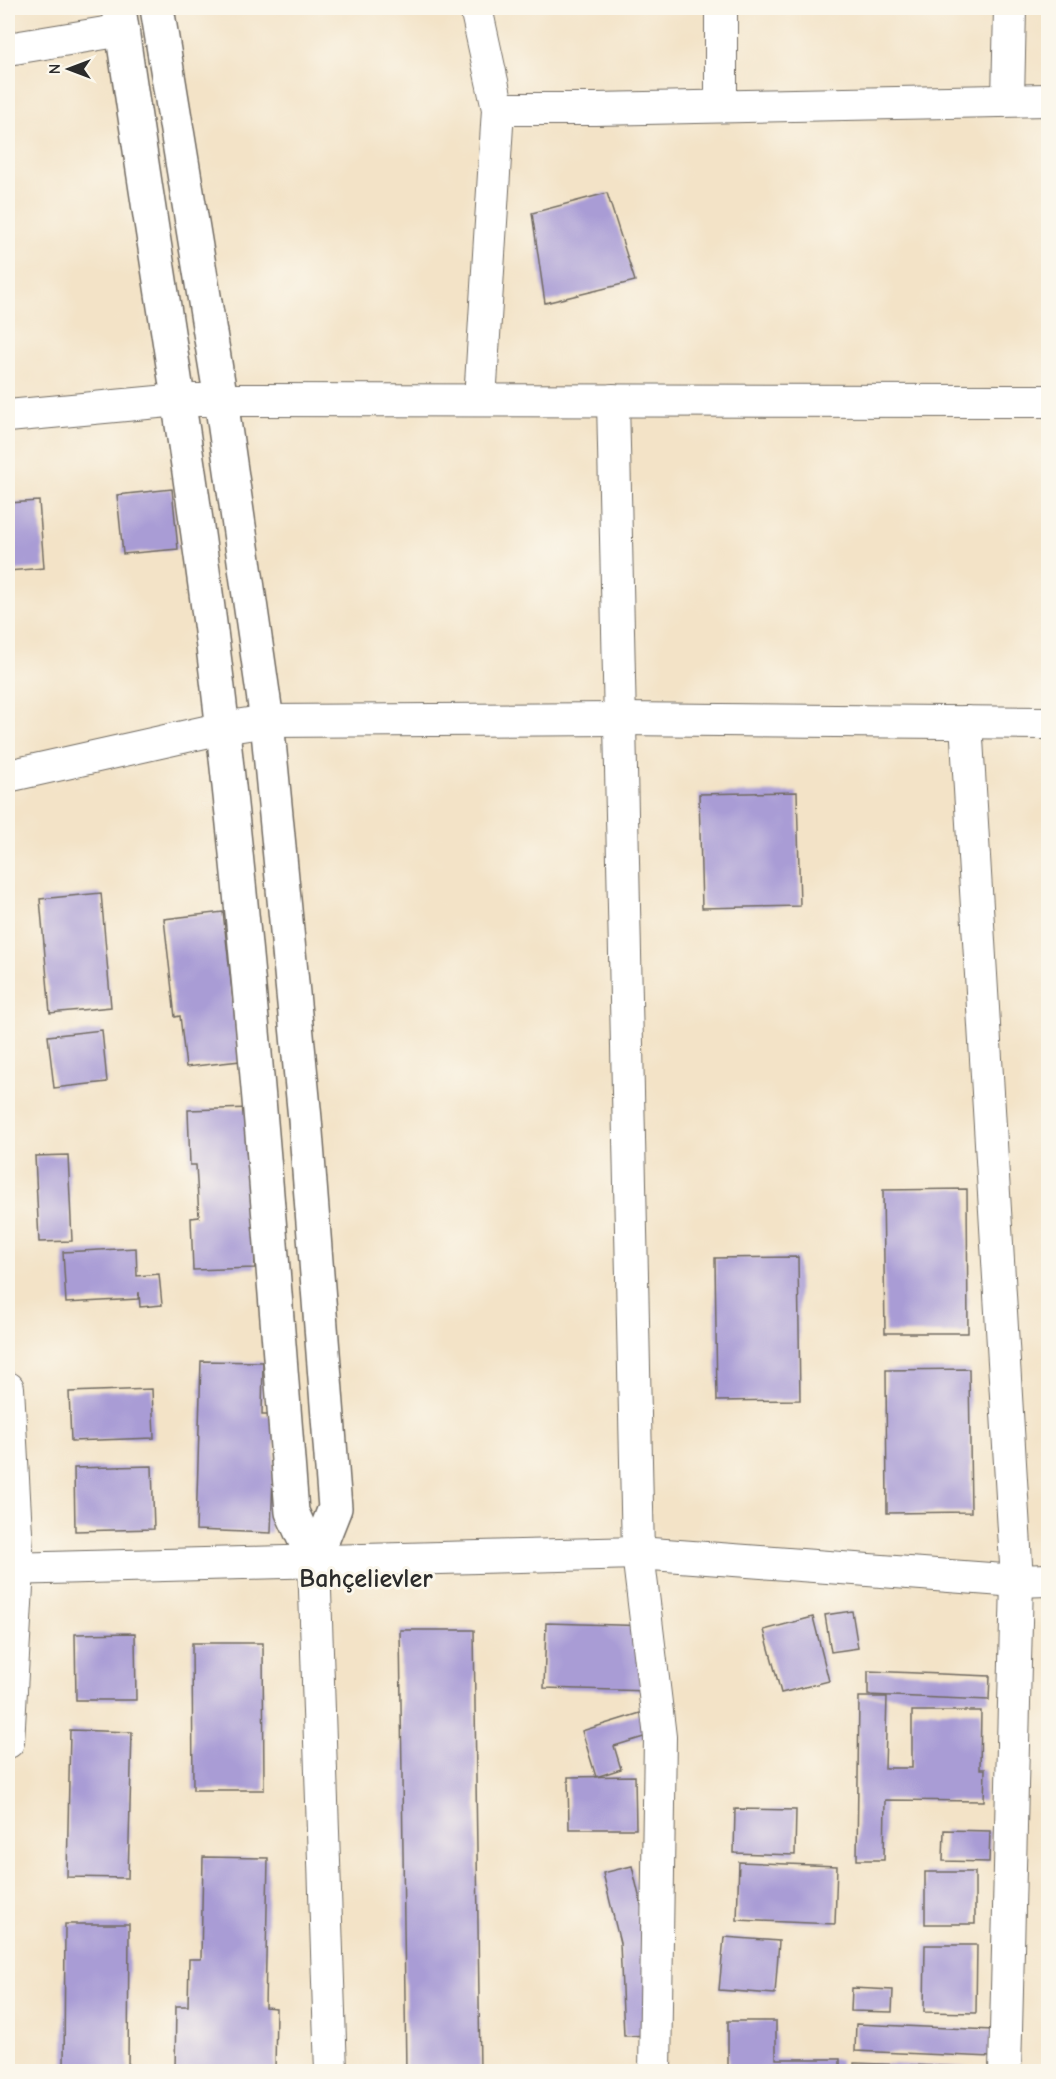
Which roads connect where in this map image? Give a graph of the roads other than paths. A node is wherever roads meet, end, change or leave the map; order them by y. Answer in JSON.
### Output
{"nodes":[{"id":1,"x":157,"y":8,"type":"edge"},
{"id":2,"x":476,"y":8,"type":"edge"},
{"id":3,"x":721,"y":8,"type":"edge"},
{"id":4,"x":1010,"y":8,"type":"edge"},
{"id":5,"x":121,"y":19,"type":"edge"},
{"id":6,"x":8,"y":49,"type":"edge"},
{"id":7,"x":1008,"y":100,"type":"junction"},
{"id":8,"x":1048,"y":100,"type":"edge"},
{"id":9,"x":721,"y":106,"type":"junction"},
{"id":10,"x":498,"y":109,"type":"junction"},
{"id":11,"x":179,"y":400,"type":"junction"},
{"id":12,"x":221,"y":400,"type":"junction"},
{"id":13,"x":480,"y":400,"type":"junction"},
{"id":14,"x":613,"y":400,"type":"junction"},
{"id":15,"x":1048,"y":400,"type":"edge"},
{"id":16,"x":8,"y":416,"type":"edge"},
{"id":17,"x":620,"y":719,"type":"junction"},
{"id":18,"x":267,"y":721,"type":"junction"},
{"id":19,"x":966,"y":722,"type":"junction"},
{"id":20,"x":1048,"y":723,"type":"edge"},
{"id":21,"x":223,"y":728,"type":"junction"},
{"id":22,"x":8,"y":777,"type":"edge"},
{"id":23,"x":8,"y":1388,"type":"edge"},
{"id":24,"x":638,"y":1554,"type":"junction"},
{"id":25,"x":315,"y":1561,"type":"junction"},
{"id":26,"x":13,"y":1569,"type":"edge"},
{"id":27,"x":1048,"y":1580,"type":"edge"},
{"id":28,"x":1017,"y":1581,"type":"junction"},
{"id":29,"x":8,"y":1742,"type":"edge"},
{"id":30,"x":330,"y":2072,"type":"edge"},
{"id":31,"x":655,"y":2072,"type":"edge"},
{"id":32,"x":1005,"y":2072,"type":"edge"}],
"edges":[{"from":1,"to":12,"type":"street"},
{"from":2,"to":10,"type":"street"},
{"from":3,"to":9,"type":"street"},
{"from":4,"to":7,"type":"street"},
{"from":5,"to":6,"type":"street"},
{"from":5,"to":11,"type":"street"},
{"from":7,"to":8,"type":"street"},
{"from":7,"to":9,"type":"street"},
{"from":9,"to":10,"type":"street"},
{"from":10,"to":13,"type":"street"},
{"from":11,"to":12,"type":"street"},
{"from":11,"to":16,"type":"street"},
{"from":11,"to":21,"type":"street"},
{"from":12,"to":13,"type":"street"},
{"from":12,"to":18,"type":"street"},
{"from":13,"to":14,"type":"street"},
{"from":14,"to":15,"type":"street"},
{"from":14,"to":17,"type":"street"},
{"from":17,"to":18,"type":"street"},
{"from":17,"to":19,"type":"street"},
{"from":17,"to":24,"type":"street"},
{"from":18,"to":21,"type":"street"},
{"from":18,"to":25,"type":"street"},
{"from":19,"to":20,"type":"street"},
{"from":19,"to":28,"type":"street"},
{"from":21,"to":22,"type":"street"},
{"from":21,"to":25,"type":"street"},
{"from":23,"to":26,"type":"street"},
{"from":24,"to":25,"type":"street"},
{"from":24,"to":28,"type":"street"},
{"from":24,"to":31,"type":"street"},
{"from":25,"to":26,"type":"street"},
{"from":25,"to":30,"type":"street"},
{"from":26,"to":29,"type":"street"},
{"from":27,"to":28,"type":"street"},
{"from":28,"to":32,"type":"street"}]}
